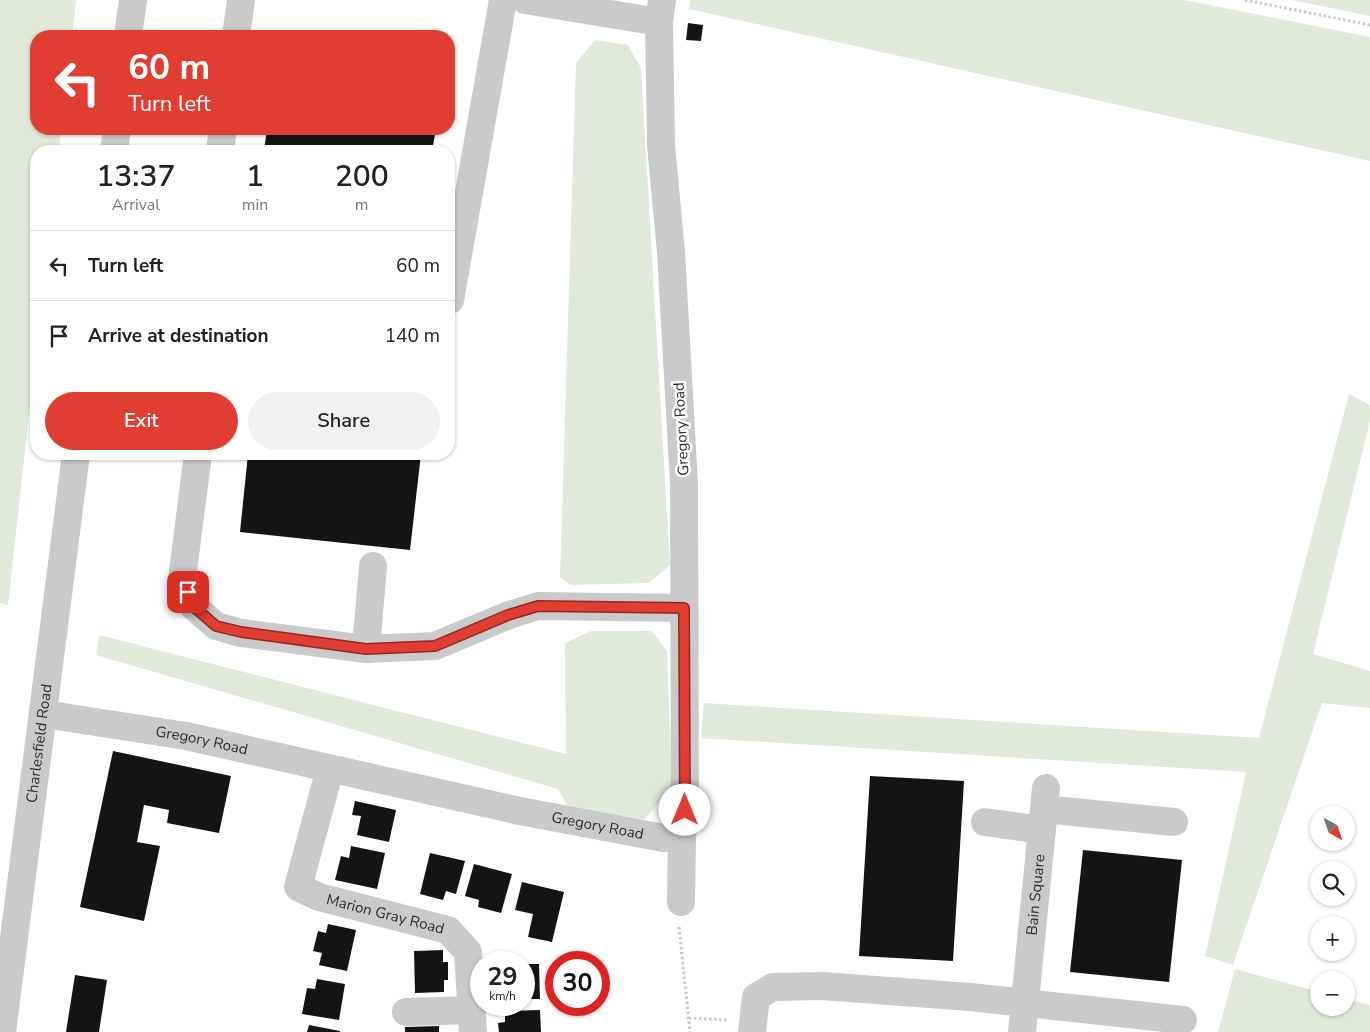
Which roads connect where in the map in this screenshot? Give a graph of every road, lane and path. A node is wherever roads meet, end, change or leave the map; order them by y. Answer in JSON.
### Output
{"nodes":[{"id":1,"x":132,"y":0,"type":"edge"},
{"id":2,"x":241,"y":0,"type":"edge"},
{"id":3,"x":503,"y":0,"type":"edge"},
{"id":4,"x":525,"y":0,"type":"edge"},
{"id":5,"x":1245,"y":0,"type":"edge"},
{"id":6,"x":660,"y":11,"type":"edge"},
{"id":7,"x":1370,"y":25,"type":"edge"},
{"id":8,"x":129,"y":30,"type":"edge"},
{"id":9,"x":237,"y":30,"type":"edge"},
{"id":10,"x":455,"y":272,"type":"edge"},
{"id":11,"x":75,"y":460,"type":"edge"},
{"id":12,"x":197,"y":460,"type":"edge"},
{"id":13,"x":373,"y":566,"type":"dead end"},
{"id":14,"x":684,"y":608,"type":"junction"},
{"id":15,"x":366,"y":649,"type":"junction"},
{"id":16,"x":44,"y":714,"type":"junction"},
{"id":17,"x":330,"y":769,"type":"junction"},
{"id":18,"x":1044,"y":809,"type":"junction"},
{"id":19,"x":985,"y":822,"type":"dead end"},
{"id":20,"x":1174,"y":822,"type":"dead end"},
{"id":21,"x":682,"y":837,"type":"junction"},
{"id":22,"x":681,"y":902,"type":"joint"},
{"id":23,"x":1025,"y":1002,"type":"junction"},
{"id":24,"x":406,"y":1012,"type":"dead end"},
{"id":25,"x":689,"y":1018,"type":"junction"},
{"id":26,"x":1183,"y":1020,"type":"dead end"},
{"id":27,"x":472,"y":1021,"type":"edge"},
{"id":28,"x":752,"y":1027,"type":"edge"},
{"id":29,"x":2,"y":1032,"type":"edge"},
{"id":30,"x":690,"y":1032,"type":"edge"},
{"id":31,"x":1022,"y":1032,"type":"edge"}],
"edges":[{"from":1,"to":8,"type":"street"},
{"from":2,"to":9,"type":"street"},
{"from":3,"to":10,"type":"street"},
{"from":4,"to":6,"type":"street"},
{"from":5,"to":7,"type":"path"},
{"from":6,"to":14,"type":"street","name":"Gregory Road"},
{"from":11,"to":16,"type":"street","name":"Charlesfield Road"},
{"from":12,"to":15,"type":"street"},
{"from":13,"to":15,"type":"street"},
{"from":14,"to":15,"type":"street"},
{"from":14,"to":21,"type":"street","name":"Gregory Road"},
{"from":16,"to":17,"type":"street","name":"Gregory Road"},
{"from":16,"to":29,"type":"street","name":"Charlesfield Road"},
{"from":17,"to":21,"type":"street","name":"Gregory Road"},
{"from":17,"to":27,"type":"street","name":"Marion Gray Road"},
{"from":18,"to":19,"type":"street"},
{"from":18,"to":20,"type":"street"},
{"from":18,"to":23,"type":"street","name":"Bain Square"},
{"from":21,"to":22,"type":"street"},
{"from":22,"to":25,"type":"path"},
{"from":23,"to":26,"type":"street"},
{"from":23,"to":28,"type":"street"},
{"from":23,"to":31,"type":"street","name":"Bain Square"},
{"from":24,"to":27,"type":"street","name":"Marion Gray Road"},
{"from":25,"to":28,"type":"path"},
{"from":25,"to":30,"type":"path"}]}
